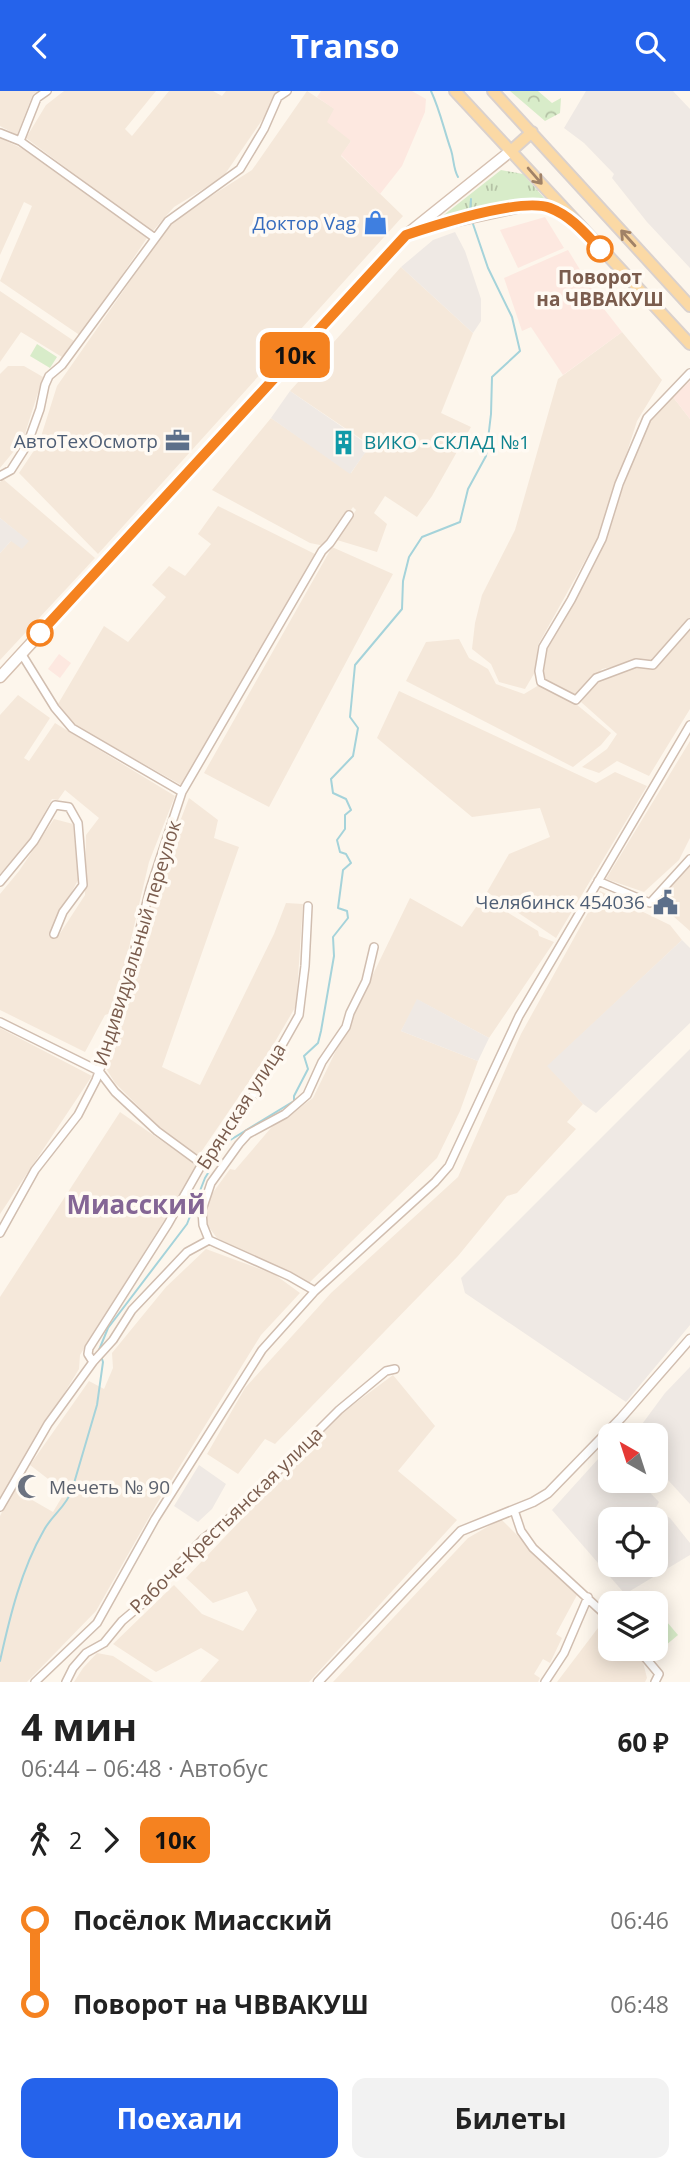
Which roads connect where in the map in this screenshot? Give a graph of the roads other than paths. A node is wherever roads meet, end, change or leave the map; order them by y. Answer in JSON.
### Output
{"nodes":[{"id":1,"x":47,"y":91,"type":"edge"},
{"id":2,"x":287,"y":91,"type":"edge"},
{"id":3,"x":455,"y":91,"type":"edge"},
{"id":4,"x":493,"y":91,"type":"edge"},
{"id":5,"x":532,"y":132,"type":"junction"},
{"id":6,"x":0,"y":133,"type":"edge"},
{"id":7,"x":20,"y":141,"type":"junction"},
{"id":8,"x":512,"y":150,"type":"junction"},
{"id":9,"x":576,"y":223,"type":"junction"},
{"id":10,"x":406,"y":235,"type":"junction"},
{"id":11,"x":155,"y":239,"type":"junction"},
{"id":12,"x":690,"y":306,"type":"edge"},
{"id":13,"x":690,"y":344,"type":"edge"},
{"id":14,"x":690,"y":373,"type":"edge"},
{"id":15,"x":0,"y":476,"type":"edge"},
{"id":16,"x":349,"y":515,"type":"dead end"},
{"id":17,"x":690,"y":623,"type":"edge"},
{"id":18,"x":21,"y":653,"type":"junction"},
{"id":19,"x":0,"y":677,"type":"edge"},
{"id":20,"x":690,"y":725,"type":"edge"},
{"id":21,"x":182,"y":792,"type":"junction"},
{"id":22,"x":690,"y":859,"type":"edge"},
{"id":23,"x":598,"y":881,"type":"junction"},
{"id":24,"x":0,"y":882,"type":"edge"},
{"id":25,"x":308,"y":906,"type":"dead end"},
{"id":26,"x":54,"y":934,"type":"dead end"},
{"id":27,"x":374,"y":947,"type":"dead end"},
{"id":28,"x":0,"y":1022,"type":"edge"},
{"id":29,"x":99,"y":1070,"type":"junction"},
{"id":30,"x":202,"y":1164,"type":"junction"},
{"id":31,"x":0,"y":1233,"type":"edge"},
{"id":32,"x":209,"y":1240,"type":"junction"},
{"id":33,"x":315,"y":1290,"type":"junction"},
{"id":34,"x":690,"y":1339,"type":"edge"},
{"id":35,"x":93,"y":1361,"type":"junction"},
{"id":36,"x":395,"y":1369,"type":"dead end"},
{"id":37,"x":0,"y":1507,"type":"edge"},
{"id":38,"x":513,"y":1510,"type":"junction"},
{"id":39,"x":588,"y":1597,"type":"junction"},
{"id":40,"x":598,"y":1607,"type":"edge"},
{"id":41,"x":646,"y":1661,"type":"edge"},
{"id":42,"x":657,"y":1678,"type":"edge"},
{"id":43,"x":35,"y":1682,"type":"edge"},
{"id":44,"x":66,"y":1682,"type":"edge"},
{"id":45,"x":318,"y":1682,"type":"edge"},
{"id":46,"x":545,"y":1682,"type":"edge"}],
"edges":[{"from":1,"to":7,"type":"street"},
{"from":2,"to":11,"type":"street"},
{"from":3,"to":8,"type":"main road"},
{"from":4,"to":5,"type":"main road"},
{"from":5,"to":8,"type":"main road"},
{"from":12,"to":5,"type":"main road","one_way":true},
{"from":6,"to":7,"type":"street"},
{"from":7,"to":11,"type":"street"},
{"from":8,"to":9,"type":"main road","one_way":true},
{"from":8,"to":10,"type":"main road"},
{"from":9,"to":10,"type":"main road"},
{"from":9,"to":13,"type":"main road"},
{"from":10,"to":18,"type":"main road"},
{"from":11,"to":15,"type":"street"},
{"from":14,"to":17,"type":"street"},
{"from":16,"to":21,"type":"street","name":"Индивидуальный переулок"},
{"from":18,"to":19,"type":"main road"},
{"from":18,"to":21,"type":"street"},
{"from":20,"to":23,"type":"street","name":"Рабоче-Крестьянская улица"},
{"from":21,"to":29,"type":"street","name":"Индивидуальный переулок"},
{"from":22,"to":23,"type":"street"},
{"from":23,"to":33,"type":"street","name":"Рабоче-Крестьянская улица"},
{"from":24,"to":26,"type":"street"},
{"from":25,"to":30,"type":"street","name":"Брянская улица"},
{"from":27,"to":32,"type":"street","name":"Брянская улица"},
{"from":28,"to":29,"type":"street"},
{"from":29,"to":30,"type":"street"},
{"from":29,"to":31,"type":"street","name":"Индивидуальный переулок"},
{"from":30,"to":35,"type":"street","name":"Брянская улица"},
{"from":32,"to":33,"type":"street"},
{"from":32,"to":35,"type":"street","name":"Брянская улица"},
{"from":33,"to":43,"type":"street","name":"Рабоче-Крестьянская улица"},
{"from":34,"to":38,"type":"street"},
{"from":35,"to":37,"type":"street","name":"Брянская улица"},
{"from":36,"to":44,"type":"street","name":"Рабоче-Крестьянская улица"},
{"from":38,"to":39,"type":"street"},
{"from":38,"to":45,"type":"street"},
{"from":39,"to":40,"type":"street"},
{"from":39,"to":46,"type":"street"},
{"from":41,"to":42,"type":"street"}]}
